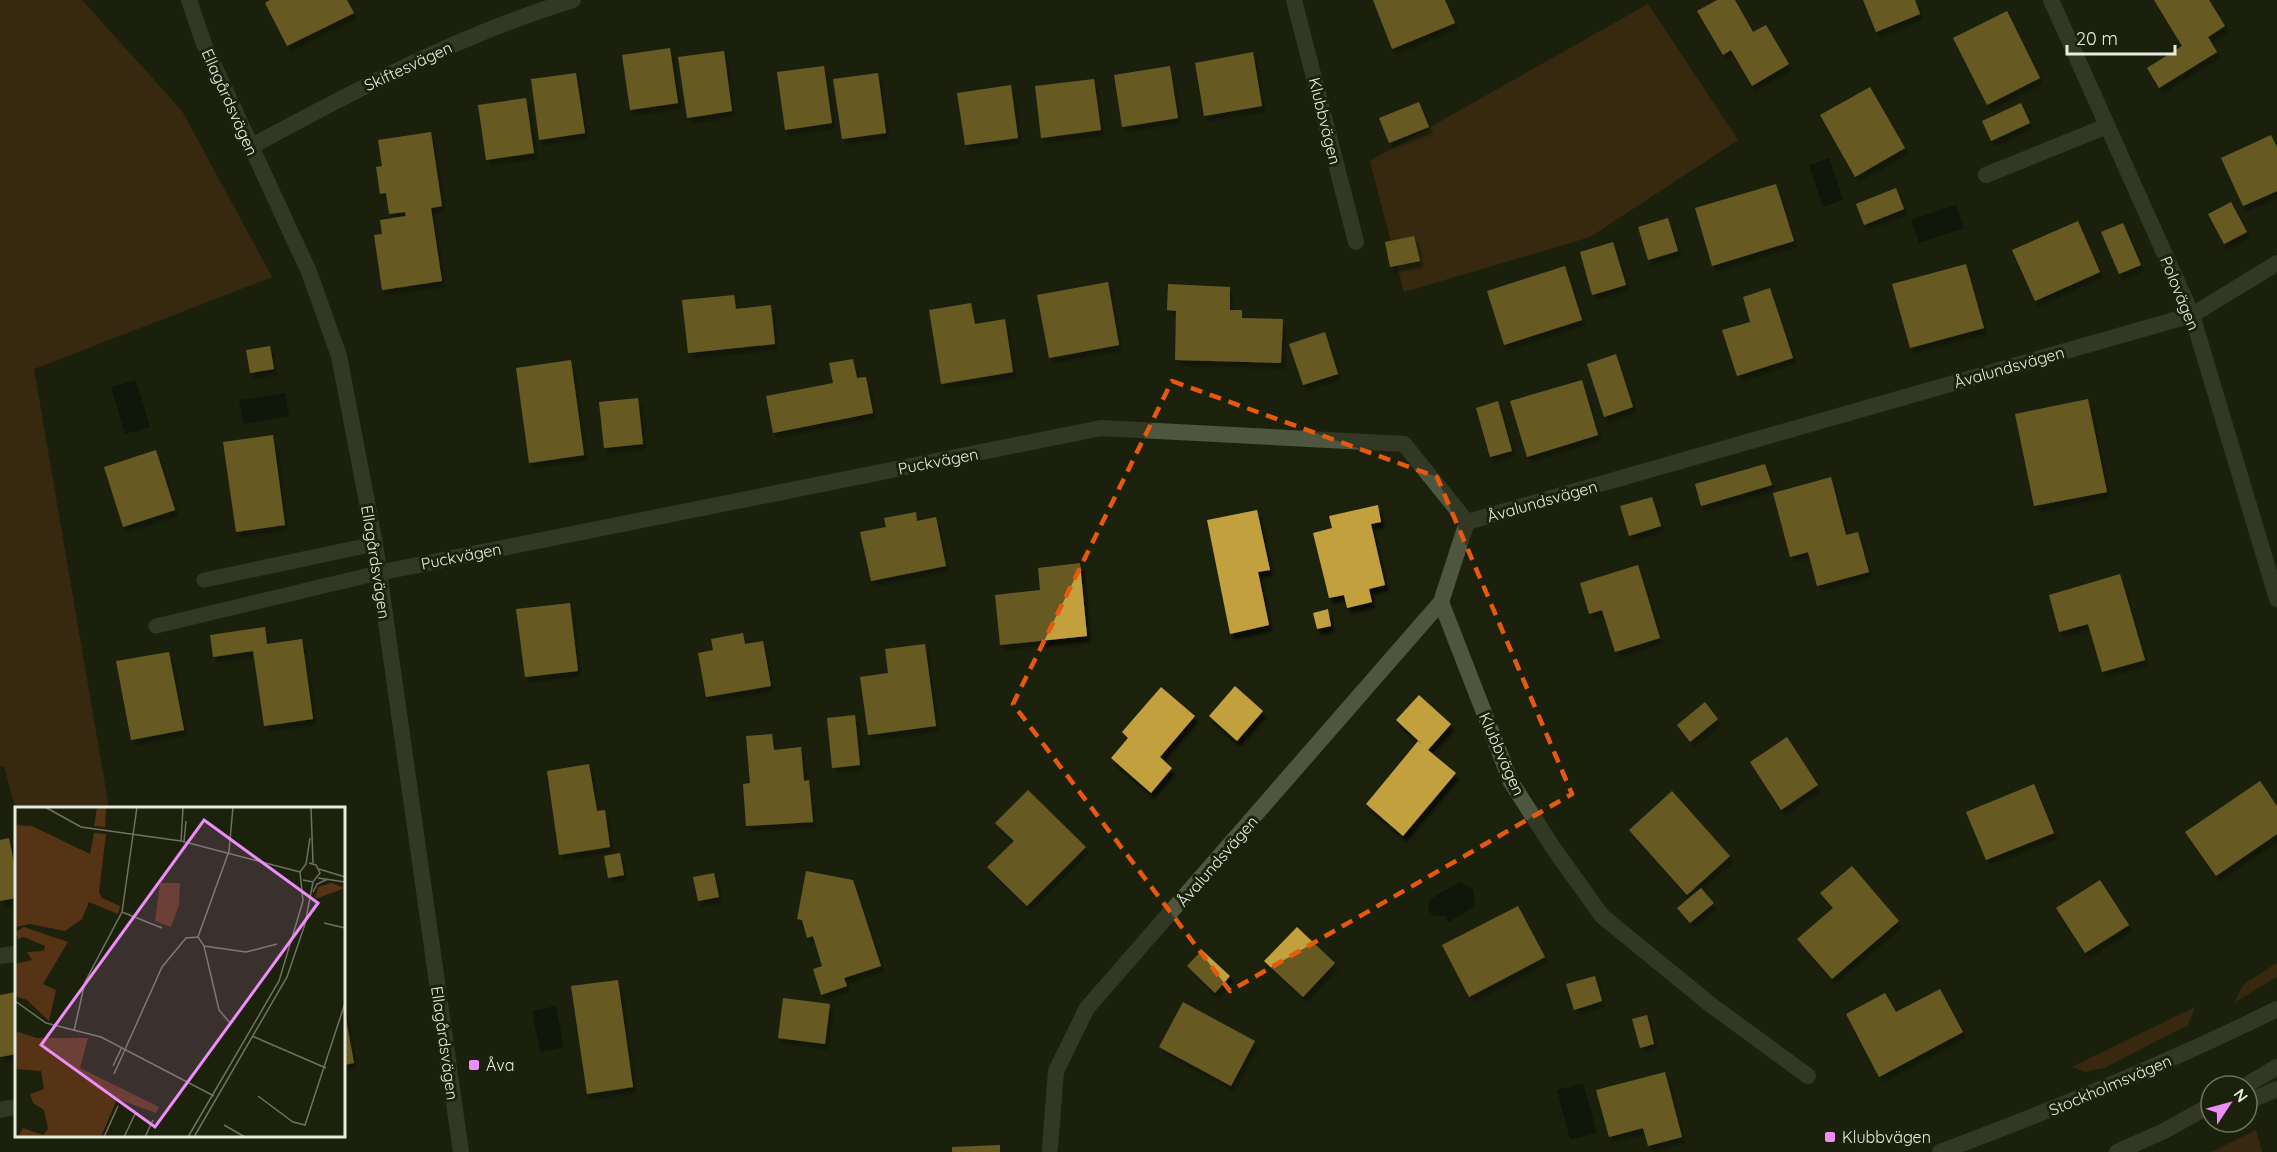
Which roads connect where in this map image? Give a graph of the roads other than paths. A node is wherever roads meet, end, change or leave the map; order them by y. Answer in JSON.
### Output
{"nodes":[{"id":1,"x":189,"y":0,"type":"edge"},
{"id":2,"x":573,"y":0,"type":"edge"},
{"id":3,"x":1294,"y":0,"type":"edge"},
{"id":4,"x":2051,"y":0,"type":"edge"},
{"id":5,"x":2107,"y":126,"type":"junction"},
{"id":6,"x":250,"y":147,"type":"junction"},
{"id":7,"x":1986,"y":175,"type":"dead end"},
{"id":8,"x":1356,"y":242,"type":"dead end"},
{"id":9,"x":2277,"y":263,"type":"edge"},
{"id":10,"x":2192,"y":315,"type":"junction"},
{"id":11,"x":1467,"y":522,"type":"junction"},
{"id":12,"x":375,"y":544,"type":"junction"},
{"id":13,"x":378,"y":573,"type":"junction"},
{"id":14,"x":204,"y":580,"type":"dead end"},
{"id":15,"x":2277,"y":599,"type":"edge"},
{"id":16,"x":1441,"y":602,"type":"junction"},
{"id":17,"x":156,"y":626,"type":"dead end"},
{"id":18,"x":2277,"y":1009,"type":"edge"},
{"id":19,"x":2277,"y":1067,"type":"edge"},
{"id":20,"x":1808,"y":1076,"type":"dead end"},
{"id":21,"x":2259,"y":1078,"type":"edge"},
{"id":22,"x":2277,"y":1089,"type":"edge"},
{"id":23,"x":2259,"y":1097,"type":"edge"},
{"id":24,"x":15,"y":1107,"type":"edge"},
{"id":25,"x":0,"y":1110,"type":"edge"},
{"id":26,"x":2199,"y":1112,"type":"edge"},
{"id":27,"x":2199,"y":1119,"type":"edge"},
{"id":28,"x":2164,"y":1131,"type":"junction"},
{"id":29,"x":1050,"y":1148,"type":"dead end"},
{"id":30,"x":460,"y":1152,"type":"edge"},
{"id":31,"x":1940,"y":1152,"type":"edge"},
{"id":32,"x":2117,"y":1152,"type":"edge"}],
"edges":[{"from":1,"to":6,"type":"street","name":"Ellagårdsvägen"},
{"from":2,"to":6,"type":"street","name":"Skiftesvägen"},
{"from":3,"to":8,"type":"street","name":"Klubbvägen"},
{"from":4,"to":5,"type":"street","name":"Polovägen"},
{"from":5,"to":7,"type":"street"},
{"from":5,"to":10,"type":"street","name":"Polovägen"},
{"from":6,"to":12,"type":"street","name":"Ellagårdsvägen"},
{"from":9,"to":10,"type":"street","name":"Åvalundsvägen"},
{"from":10,"to":11,"type":"street","name":"Åvalundsvägen"},
{"from":10,"to":15,"type":"street","name":"Polovägen"},
{"from":11,"to":13,"type":"street","name":"Puckvägen"},
{"from":11,"to":16,"type":"street","name":"Åvalundsvägen"},
{"from":12,"to":13,"type":"street","name":"Ellagårdsvägen"},
{"from":12,"to":14,"type":"lane"},
{"from":13,"to":17,"type":"lane"},
{"from":13,"to":30,"type":"street","name":"Ellagårdsvägen"},
{"from":16,"to":20,"type":"street","name":"Klubbvägen"},
{"from":16,"to":29,"type":"street","name":"Åvalundsvägen"},
{"from":18,"to":31,"type":"street","name":"Stockholmsvägen"},
{"from":19,"to":21,"type":"street"},
{"from":22,"to":23,"type":"street"},
{"from":24,"to":25,"type":"street"},
{"from":26,"to":28,"type":"street"},
{"from":27,"to":28,"type":"street"},
{"from":28,"to":32,"type":"street"}]}
